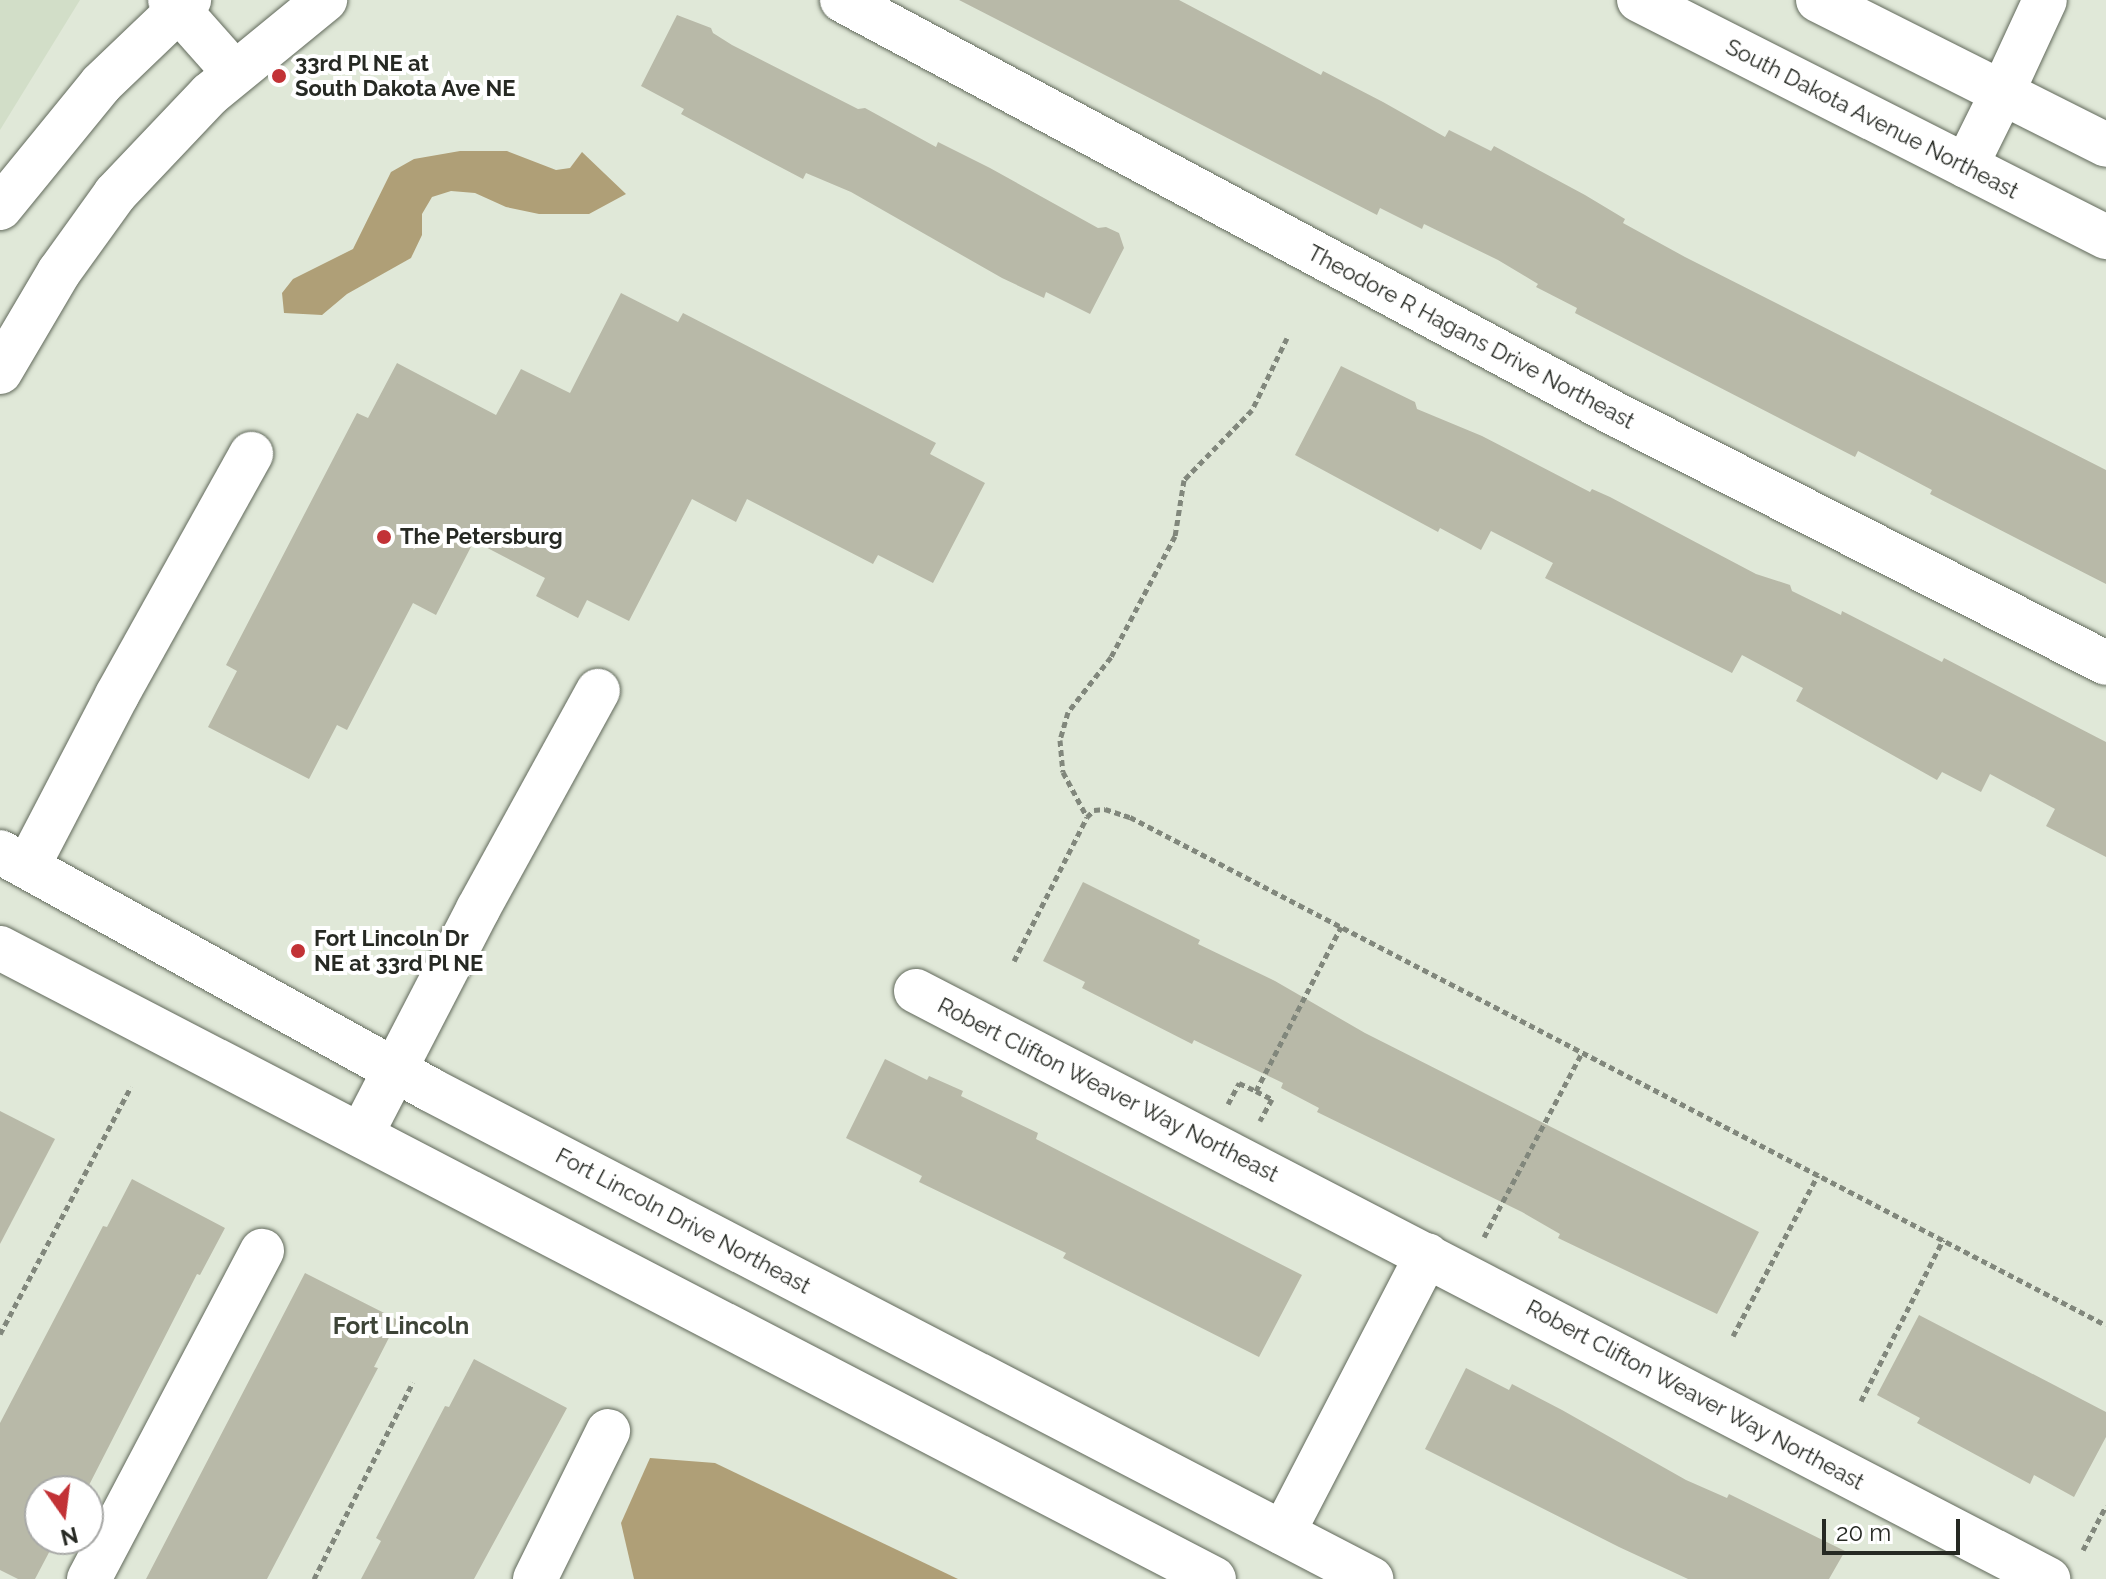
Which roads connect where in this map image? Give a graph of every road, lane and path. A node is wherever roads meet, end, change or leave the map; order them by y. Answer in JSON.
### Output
{"nodes":[{"id":1,"x":325,"y":0,"type":"edge"},
{"id":2,"x":842,"y":0,"type":"edge"},
{"id":3,"x":1639,"y":0,"type":"edge"},
{"id":4,"x":1818,"y":0,"type":"edge"},
{"id":5,"x":2045,"y":0,"type":"edge"},
{"id":6,"x":180,"y":3,"type":"edge"},
{"id":7,"x":234,"y":72,"type":"junction"},
{"id":8,"x":2002,"y":93,"type":"junction"},
{"id":9,"x":2106,"y":145,"type":"edge"},
{"id":10,"x":1966,"y":166,"type":"junction"},
{"id":11,"x":0,"y":208,"type":"edge"},
{"id":12,"x":2106,"y":237,"type":"edge"},
{"id":13,"x":1287,"y":338,"type":"dead end"},
{"id":14,"x":0,"y":372,"type":"edge"},
{"id":15,"x":251,"y":454,"type":"dead end"},
{"id":16,"x":2106,"y":663,"type":"edge"},
{"id":17,"x":598,"y":691,"type":"dead end"},
{"id":18,"x":1087,"y":817,"type":"junction"},
{"id":19,"x":14,"y":859,"type":"edge"},
{"id":20,"x":1341,"y":927,"type":"junction"},
{"id":21,"x":0,"y":948,"type":"edge"},
{"id":22,"x":1014,"y":961,"type":"dead end"},
{"id":23,"x":916,"y":991,"type":"dead end"},
{"id":24,"x":1582,"y":1053,"type":"junction"},
{"id":25,"x":394,"y":1069,"type":"junction"},
{"id":26,"x":131,"y":1087,"type":"dead end"},
{"id":27,"x":1256,"y":1091,"type":"junction"},
{"id":28,"x":1222,"y":1116,"type":"dead end"},
{"id":29,"x":1254,"y":1133,"type":"dead end"},
{"id":30,"x":361,"y":1135,"type":"junction"},
{"id":31,"x":1818,"y":1175,"type":"junction"},
{"id":32,"x":1943,"y":1240,"type":"junction"},
{"id":33,"x":1478,"y":1248,"type":"dead end"},
{"id":34,"x":262,"y":1251,"type":"dead end"},
{"id":35,"x":1427,"y":1255,"type":"junction"},
{"id":36,"x":2106,"y":1325,"type":"edge"},
{"id":37,"x":0,"y":1334,"type":"edge"},
{"id":38,"x":1733,"y":1336,"type":"dead end"},
{"id":39,"x":413,"y":1382,"type":"dead end"},
{"id":40,"x":1861,"y":1401,"type":"dead end"},
{"id":41,"x":608,"y":1431,"type":"dead end"},
{"id":42,"x":2106,"y":1506,"type":"edge"},
{"id":43,"x":1283,"y":1533,"type":"junction"},
{"id":44,"x":2063,"y":1570,"type":"edge"},
{"id":45,"x":89,"y":1579,"type":"edge"},
{"id":46,"x":314,"y":1579,"type":"edge"},
{"id":47,"x":535,"y":1579,"type":"edge"},
{"id":48,"x":1214,"y":1579,"type":"edge"},
{"id":49,"x":1371,"y":1579,"type":"edge"}],
"edges":[{"from":1,"to":7,"type":"street"},
{"from":2,"to":16,"type":"street","name":"Theodore R Hagans Drive Northeast"},
{"from":3,"to":10,"type":"street","name":"South Dakota Avenue Northeast"},
{"from":4,"to":8,"type":"street"},
{"from":5,"to":8,"type":"street"},
{"from":6,"to":7,"type":"street"},
{"from":6,"to":11,"type":"street"},
{"from":7,"to":14,"type":"street"},
{"from":8,"to":9,"type":"street"},
{"from":8,"to":10,"type":"street"},
{"from":10,"to":12,"type":"street","name":"South Dakota Avenue Northeast"},
{"from":13,"to":18,"type":"path"},
{"from":15,"to":19,"type":"street"},
{"from":17,"to":25,"type":"street"},
{"from":18,"to":20,"type":"path"},
{"from":18,"to":22,"type":"path"},
{"from":19,"to":25,"type":"street","name":"Fort Lincoln Drive Northeast"},
{"from":20,"to":24,"type":"path"},
{"from":20,"to":27,"type":"path"},
{"from":21,"to":30,"type":"street"},
{"from":23,"to":35,"type":"street","name":"Robert Clifton Weaver Way Northeast"},
{"from":24,"to":31,"type":"path"},
{"from":24,"to":33,"type":"path"},
{"from":25,"to":30,"type":"street"},
{"from":25,"to":43,"type":"street","name":"Fort Lincoln Drive Northeast"},
{"from":26,"to":37,"type":"path"},
{"from":27,"to":28,"type":"path"},
{"from":27,"to":29,"type":"path"},
{"from":30,"to":48,"type":"street"},
{"from":31,"to":32,"type":"path"},
{"from":31,"to":38,"type":"path"},
{"from":32,"to":36,"type":"path"},
{"from":32,"to":40,"type":"path"},
{"from":34,"to":45,"type":"street"},
{"from":35,"to":43,"type":"street"},
{"from":35,"to":44,"type":"street","name":"Robert Clifton Weaver Way Northeast"},
{"from":39,"to":46,"type":"path"},
{"from":41,"to":47,"type":"street"},
{"from":42,"to":44,"type":"path"},
{"from":43,"to":49,"type":"street","name":"Fort Lincoln Drive Northeast"}]}
